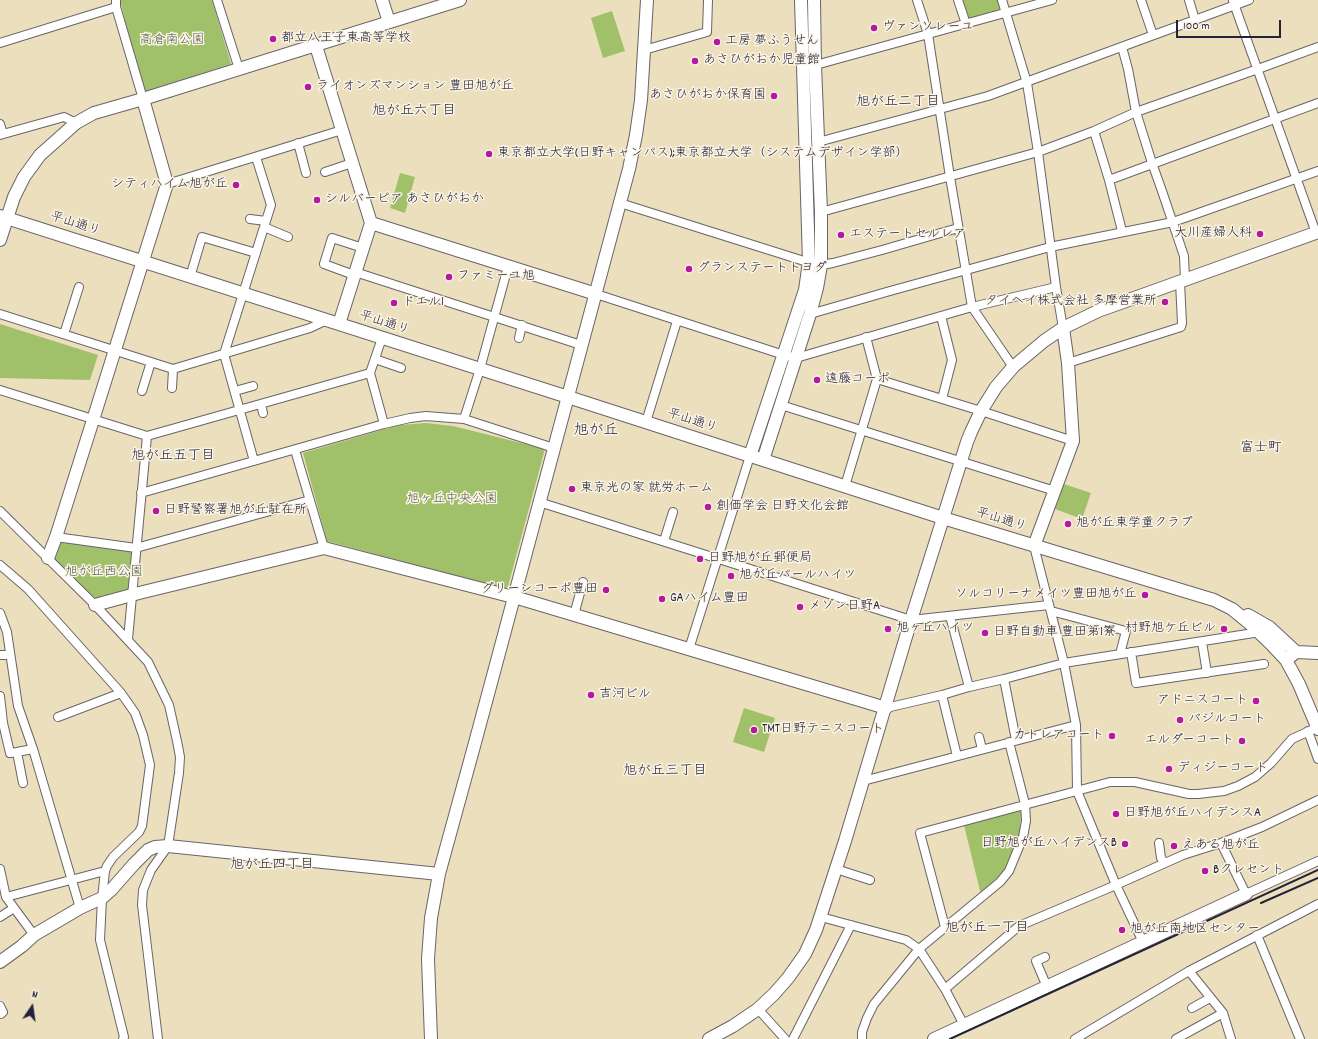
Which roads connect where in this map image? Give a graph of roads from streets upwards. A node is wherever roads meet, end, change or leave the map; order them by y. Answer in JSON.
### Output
{"nodes":[{"id":1,"x":217,"y":0,"type":"edge"},
{"id":2,"x":382,"y":0,"type":"edge"},
{"id":3,"x":460,"y":0,"type":"edge"},
{"id":4,"x":647,"y":0,"type":"edge"},
{"id":5,"x":708,"y":0,"type":"edge"},
{"id":6,"x":801,"y":0,"type":"edge"},
{"id":7,"x":814,"y":0,"type":"edge"},
{"id":8,"x":917,"y":0,"type":"edge"},
{"id":9,"x":958,"y":0,"type":"edge"},
{"id":10,"x":1002,"y":0,"type":"edge"},
{"id":11,"x":1052,"y":0,"type":"edge"},
{"id":12,"x":1141,"y":0,"type":"edge"},
{"id":13,"x":1189,"y":0,"type":"edge"},
{"id":14,"x":1249,"y":0,"type":"edge"},
{"id":15,"x":1234,"y":2,"type":"edge"},
{"id":16,"x":116,"y":3,"type":"edge"},
{"id":17,"x":1006,"y":13,"type":"junction"},
{"id":18,"x":1195,"y":20,"type":"junction"},
{"id":19,"x":389,"y":22,"type":"junction"},
{"id":20,"x":966,"y":24,"type":"junction"},
{"id":21,"x":928,"y":34,"type":"junction"},
{"id":22,"x":1153,"y":35,"type":"junction"},
{"id":23,"x":0,"y":43,"type":"edge"},
{"id":24,"x":316,"y":46,"type":"junction"},
{"id":25,"x":1122,"y":47,"type":"junction"},
{"id":26,"x":1318,"y":47,"type":"edge"},
{"id":27,"x":644,"y":50,"type":"junction"},
{"id":28,"x":809,"y":67,"type":"junction"},
{"id":29,"x":238,"y":69,"type":"junction"},
{"id":30,"x":1258,"y":69,"type":"junction"},
{"id":31,"x":1027,"y":83,"type":"junction"},
{"id":32,"x":143,"y":99,"type":"junction"},
{"id":33,"x":1318,"y":103,"type":"edge"},
{"id":34,"x":939,"y":109,"type":"junction"},
{"id":35,"x":1136,"y":112,"type":"junction"},
{"id":36,"x":1275,"y":118,"type":"junction"},
{"id":37,"x":76,"y":123,"type":"junction"},
{"id":38,"x":0,"y":124,"type":"edge"},
{"id":39,"x":342,"y":130,"type":"junction"},
{"id":40,"x":1094,"y":131,"type":"junction"},
{"id":41,"x":1,"y":135,"type":"edge"},
{"id":42,"x":818,"y":142,"type":"junction"},
{"id":43,"x":298,"y":143,"type":"junction"},
{"id":44,"x":1038,"y":152,"type":"junction"},
{"id":45,"x":256,"y":157,"type":"junction"},
{"id":46,"x":352,"y":163,"type":"junction"},
{"id":47,"x":1152,"y":163,"type":"junction"},
{"id":48,"x":1318,"y":171,"type":"edge"},
{"id":49,"x":325,"y":172,"type":"dead end"},
{"id":50,"x":306,"y":173,"type":"dead end"},
{"id":51,"x":950,"y":177,"type":"junction"},
{"id":52,"x":1297,"y":178,"type":"junction"},
{"id":53,"x":1109,"y":180,"type":"junction"},
{"id":54,"x":167,"y":184,"type":"junction"},
{"id":55,"x":620,"y":203,"type":"junction"},
{"id":56,"x":821,"y":212,"type":"junction"},
{"id":57,"x":3,"y":218,"type":"edge"},
{"id":58,"x":250,"y":219,"type":"dead end"},
{"id":59,"x":371,"y":222,"type":"junction"},
{"id":60,"x":1173,"y":222,"type":"junction"},
{"id":61,"x":265,"y":224,"type":"junction"},
{"id":62,"x":958,"y":228,"type":"junction"},
{"id":63,"x":1122,"y":231,"type":"junction"},
{"id":64,"x":1317,"y":233,"type":"edge"},
{"id":65,"x":288,"y":237,"type":"dead end"},
{"id":66,"x":0,"y":240,"type":"edge"},
{"id":67,"x":1050,"y":247,"type":"junction"},
{"id":68,"x":363,"y":248,"type":"junction"},
{"id":69,"x":256,"y":253,"type":"junction"},
{"id":70,"x":143,"y":262,"type":"junction"},
{"id":71,"x":809,"y":262,"type":"junction"},
{"id":72,"x":821,"y":265,"type":"junction"},
{"id":73,"x":508,"y":267,"type":"junction"},
{"id":74,"x":965,"y":270,"type":"junction"},
{"id":75,"x":355,"y":274,"type":"junction"},
{"id":76,"x":190,"y":277,"type":"junction"},
{"id":77,"x":1183,"y":281,"type":"junction"},
{"id":78,"x":1056,"y":287,"type":"junction"},
{"id":79,"x":79,"y":288,"type":"dead end"},
{"id":80,"x":243,"y":294,"type":"junction"},
{"id":81,"x":596,"y":294,"type":"junction"},
{"id":82,"x":972,"y":307,"type":"junction"},
{"id":83,"x":0,"y":314,"type":"edge"},
{"id":84,"x":810,"y":314,"type":"junction"},
{"id":85,"x":495,"y":316,"type":"junction"},
{"id":86,"x":941,"y":316,"type":"junction"},
{"id":87,"x":327,"y":320,"type":"junction"},
{"id":88,"x":677,"y":321,"type":"junction"},
{"id":89,"x":339,"y":324,"type":"junction"},
{"id":90,"x":522,"y":325,"type":"junction"},
{"id":91,"x":1063,"y":328,"type":"junction"},
{"id":92,"x":64,"y":334,"type":"junction"},
{"id":93,"x":866,"y":337,"type":"junction"},
{"id":94,"x":382,"y":338,"type":"junction"},
{"id":95,"x":518,"y":338,"type":"dead end"},
{"id":96,"x":581,"y":345,"type":"junction"},
{"id":97,"x":114,"y":350,"type":"junction"},
{"id":98,"x":224,"y":354,"type":"junction"},
{"id":99,"x":790,"y":356,"type":"junction"},
{"id":100,"x":375,"y":360,"type":"junction"},
{"id":101,"x":151,"y":362,"type":"junction"},
{"id":102,"x":1068,"y":363,"type":"junction"},
{"id":103,"x":1013,"y":367,"type":"junction"},
{"id":104,"x":401,"y":368,"type":"dead end"},
{"id":105,"x":173,"y":369,"type":"junction"},
{"id":106,"x":480,"y":369,"type":"junction"},
{"id":107,"x":370,"y":373,"type":"junction"},
{"id":108,"x":877,"y":379,"type":"junction"},
{"id":109,"x":253,"y":386,"type":"dead end"},
{"id":110,"x":172,"y":388,"type":"dead end"},
{"id":111,"x":0,"y":390,"type":"edge"},
{"id":112,"x":235,"y":391,"type":"junction"},
{"id":113,"x":142,"y":392,"type":"dead end"},
{"id":114,"x":568,"y":397,"type":"junction"},
{"id":115,"x":942,"y":399,"type":"junction"},
{"id":116,"x":261,"y":404,"type":"junction"},
{"id":117,"x":781,"y":405,"type":"junction"},
{"id":118,"x":240,"y":410,"type":"junction"},
{"id":119,"x":981,"y":411,"type":"junction"},
{"id":120,"x":263,"y":412,"type":"dead end"},
{"id":121,"x":93,"y":420,"type":"junction"},
{"id":122,"x":464,"y":420,"type":"junction"},
{"id":123,"x":646,"y":422,"type":"junction"},
{"id":124,"x":384,"y":424,"type":"junction"},
{"id":125,"x":862,"y":430,"type":"junction"},
{"id":126,"x":147,"y":436,"type":"junction"},
{"id":127,"x":1072,"y":441,"type":"junction"},
{"id":128,"x":554,"y":448,"type":"junction"},
{"id":129,"x":295,"y":450,"type":"junction"},
{"id":130,"x":750,"y":456,"type":"junction"},
{"id":131,"x":763,"y":460,"type":"junction"},
{"id":132,"x":254,"y":461,"type":"junction"},
{"id":133,"x":961,"y":461,"type":"junction"},
{"id":134,"x":844,"y":486,"type":"junction"},
{"id":135,"x":1054,"y":491,"type":"junction"},
{"id":136,"x":141,"y":493,"type":"junction"},
{"id":137,"x":310,"y":500,"type":"junction"},
{"id":138,"x":539,"y":502,"type":"junction"},
{"id":139,"x":0,"y":511,"type":"edge"},
{"id":140,"x":673,"y":512,"type":"dead end"},
{"id":141,"x":943,"y":518,"type":"junction"},
{"id":142,"x":56,"y":536,"type":"junction"},
{"id":143,"x":664,"y":541,"type":"junction"},
{"id":144,"x":1034,"y":546,"type":"junction"},
{"id":145,"x":136,"y":548,"type":"junction"},
{"id":146,"x":324,"y":548,"type":"junction"},
{"id":147,"x":48,"y":558,"type":"junction"},
{"id":148,"x":718,"y":558,"type":"junction"},
{"id":149,"x":0,"y":565,"type":"edge"},
{"id":150,"x":583,"y":582,"type":"dead end"},
{"id":151,"x":132,"y":595,"type":"junction"},
{"id":152,"x":514,"y":598,"type":"junction"},
{"id":153,"x":95,"y":605,"type":"junction"},
{"id":154,"x":1050,"y":608,"type":"junction"},
{"id":155,"x":1232,"y":610,"type":"junction"},
{"id":156,"x":0,"y":613,"type":"edge"},
{"id":157,"x":574,"y":615,"type":"junction"},
{"id":158,"x":950,"y":616,"type":"junction"},
{"id":159,"x":912,"y":620,"type":"junction"},
{"id":160,"x":1260,"y":632,"type":"junction"},
{"id":161,"x":128,"y":639,"type":"junction"},
{"id":162,"x":1202,"y":642,"type":"junction"},
{"id":163,"x":689,"y":649,"type":"junction"},
{"id":164,"x":1131,"y":652,"type":"junction"},
{"id":165,"x":1296,"y":652,"type":"junction"},
{"id":166,"x":1318,"y":652,"type":"edge"},
{"id":167,"x":1120,"y":654,"type":"junction"},
{"id":168,"x":0,"y":655,"type":"edge"},
{"id":169,"x":10,"y":655,"type":"junction"},
{"id":170,"x":1286,"y":660,"type":"junction"},
{"id":171,"x":1064,"y":663,"type":"junction"},
{"id":172,"x":1264,"y":664,"type":"dead end"},
{"id":173,"x":1207,"y":672,"type":"junction"},
{"id":174,"x":1004,"y":679,"type":"junction"},
{"id":175,"x":969,"y":687,"type":"junction"},
{"id":176,"x":121,"y":693,"type":"junction"},
{"id":177,"x":942,"y":695,"type":"junction"},
{"id":178,"x":0,"y":696,"type":"edge"},
{"id":179,"x":886,"y":708,"type":"junction"},
{"id":180,"x":58,"y":717,"type":"dead end"},
{"id":181,"x":2,"y":723,"type":"edge"},
{"id":182,"x":1076,"y":725,"type":"junction"},
{"id":183,"x":1315,"y":729,"type":"edge"},
{"id":184,"x":979,"y":737,"type":"dead end"},
{"id":185,"x":1013,"y":741,"type":"junction"},
{"id":186,"x":33,"y":749,"type":"junction"},
{"id":187,"x":982,"y":749,"type":"junction"},
{"id":188,"x":17,"y":752,"type":"junction"},
{"id":189,"x":957,"y":756,"type":"junction"},
{"id":190,"x":1318,"y":759,"type":"edge"},
{"id":191,"x":863,"y":781,"type":"junction"},
{"id":192,"x":23,"y":783,"type":"dead end"},
{"id":193,"x":1077,"y":791,"type":"junction"},
{"id":194,"x":1318,"y":800,"type":"edge"},
{"id":195,"x":1025,"y":804,"type":"junction"},
{"id":196,"x":1288,"y":815,"type":"junction"},
{"id":197,"x":1292,"y":823,"type":"dead end"},
{"id":198,"x":1159,"y":843,"type":"dead end"},
{"id":199,"x":1221,"y":843,"type":"junction"},
{"id":200,"x":168,"y":846,"type":"junction"},
{"id":201,"x":1318,"y":860,"type":"edge"},
{"id":202,"x":1165,"y":863,"type":"junction"},
{"id":203,"x":836,"y":869,"type":"junction"},
{"id":204,"x":105,"y":871,"type":"junction"},
{"id":205,"x":0,"y":873,"type":"edge"},
{"id":206,"x":439,"y":874,"type":"junction"},
{"id":207,"x":71,"y":880,"type":"junction"},
{"id":208,"x":870,"y":880,"type":"dead end"},
{"id":209,"x":1116,"y":885,"type":"junction"},
{"id":210,"x":1246,"y":894,"type":"junction"},
{"id":211,"x":6,"y":897,"type":"junction"},
{"id":212,"x":102,"y":898,"type":"junction"},
{"id":213,"x":1316,"y":904,"type":"edge"},
{"id":214,"x":14,"y":908,"type":"junction"},
{"id":215,"x":80,"y":908,"type":"junction"},
{"id":216,"x":1318,"y":914,"type":"edge"},
{"id":217,"x":0,"y":916,"type":"edge"},
{"id":218,"x":821,"y":917,"type":"junction"},
{"id":219,"x":851,"y":925,"type":"junction"},
{"id":220,"x":945,"y":927,"type":"junction"},
{"id":221,"x":34,"y":935,"type":"junction"},
{"id":222,"x":1257,"y":935,"type":"junction"},
{"id":223,"x":1143,"y":942,"type":"junction"},
{"id":224,"x":919,"y":949,"type":"junction"},
{"id":225,"x":1045,"y":957,"type":"dead end"},
{"id":226,"x":0,"y":962,"type":"edge"},
{"id":227,"x":1189,"y":971,"type":"junction"},
{"id":228,"x":1047,"y":987,"type":"junction"},
{"id":229,"x":945,"y":989,"type":"junction"},
{"id":230,"x":1210,"y":998,"type":"junction"},
{"id":231,"x":0,"y":1006,"type":"edge"},
{"id":232,"x":1192,"y":1008,"type":"dead end"},
{"id":233,"x":758,"y":1009,"type":"junction"},
{"id":234,"x":1223,"y":1013,"type":"junction"},
{"id":235,"x":1,"y":1014,"type":"edge"},
{"id":236,"x":964,"y":1025,"type":"junction"},
{"id":237,"x":123,"y":1039,"type":"edge"},
{"id":238,"x":158,"y":1039,"type":"edge"},
{"id":239,"x":431,"y":1039,"type":"edge"},
{"id":240,"x":709,"y":1039,"type":"edge"},
{"id":241,"x":785,"y":1039,"type":"edge"},
{"id":242,"x":793,"y":1039,"type":"edge"},
{"id":243,"x":862,"y":1039,"type":"edge"},
{"id":244,"x":934,"y":1039,"type":"edge"},
{"id":245,"x":1075,"y":1039,"type":"edge"},
{"id":246,"x":1176,"y":1039,"type":"edge"},
{"id":247,"x":1231,"y":1039,"type":"edge"},
{"id":248,"x":1300,"y":1039,"type":"edge"}],
"edges":[{"from":1,"to":29,"type":"street"},
{"from":2,"to":19,"type":"street"},
{"from":3,"to":19,"type":"street"},
{"from":4,"to":27,"type":"street"},
{"from":5,"to":27,"type":"street"},
{"from":6,"to":28,"type":"street"},
{"from":7,"to":28,"type":"street"},
{"from":8,"to":21,"type":"street"},
{"from":9,"to":20,"type":"street"},
{"from":10,"to":17,"type":"street"},
{"from":11,"to":17,"type":"street"},
{"from":12,"to":22,"type":"street"},
{"from":13,"to":18,"type":"street"},
{"from":14,"to":15,"type":"street"},
{"from":15,"to":18,"type":"street"},
{"from":15,"to":30,"type":"street"},
{"from":16,"to":23,"type":"street"},
{"from":16,"to":32,"type":"street"},
{"from":17,"to":20,"type":"street"},
{"from":17,"to":31,"type":"street"},
{"from":18,"to":22,"type":"street"},
{"from":19,"to":24,"type":"street"},
{"from":20,"to":21,"type":"street"},
{"from":21,"to":28,"type":"street"},
{"from":21,"to":34,"type":"street"},
{"from":22,"to":25,"type":"street"},
{"from":24,"to":29,"type":"street"},
{"from":24,"to":39,"type":"street"},
{"from":25,"to":31,"type":"street"},
{"from":25,"to":35,"type":"street"},
{"from":26,"to":30,"type":"street"},
{"from":27,"to":55,"type":"street"},
{"from":28,"to":42,"type":"street"},
{"from":28,"to":71,"type":"street"},
{"from":29,"to":32,"type":"street"},
{"from":30,"to":35,"type":"street"},
{"from":30,"to":36,"type":"street"},
{"from":31,"to":34,"type":"street"},
{"from":31,"to":44,"type":"street"},
{"from":32,"to":37,"type":"street"},
{"from":32,"to":54,"type":"street"},
{"from":33,"to":36,"type":"street"},
{"from":34,"to":42,"type":"street"},
{"from":34,"to":51,"type":"street"},
{"from":35,"to":40,"type":"street"},
{"from":35,"to":47,"type":"street"},
{"from":36,"to":47,"type":"street"},
{"from":36,"to":52,"type":"street"},
{"from":37,"to":41,"type":"street"},
{"from":37,"to":57,"type":"street"},
{"from":38,"to":41,"type":"street"},
{"from":39,"to":43,"type":"street"},
{"from":39,"to":46,"type":"street"},
{"from":40,"to":44,"type":"street"},
{"from":40,"to":53,"type":"street"},
{"from":42,"to":56,"type":"street"},
{"from":43,"to":45,"type":"street"},
{"from":43,"to":50,"type":"street"},
{"from":44,"to":51,"type":"street"},
{"from":44,"to":67,"type":"street"},
{"from":45,"to":54,"type":"street"},
{"from":45,"to":61,"type":"street"},
{"from":46,"to":49,"type":"street"},
{"from":46,"to":59,"type":"street"},
{"from":47,"to":53,"type":"street"},
{"from":47,"to":60,"type":"street"},
{"from":48,"to":52,"type":"street"},
{"from":51,"to":56,"type":"street"},
{"from":51,"to":62,"type":"street"},
{"from":52,"to":60,"type":"street"},
{"from":52,"to":64,"type":"street"},
{"from":53,"to":63,"type":"street"},
{"from":54,"to":70,"type":"street"},
{"from":55,"to":71,"type":"street"},
{"from":55,"to":81,"type":"street"},
{"from":56,"to":72,"type":"street"},
{"from":57,"to":66,"type":"street"},
{"from":57,"to":70,"type":"street","name":"平山通り"},
{"from":58,"to":61,"type":"street"},
{"from":59,"to":68,"type":"street"},
{"from":59,"to":73,"type":"street"},
{"from":60,"to":63,"type":"street"},
{"from":60,"to":77,"type":"street"},
{"from":61,"to":65,"type":"street"},
{"from":61,"to":69,"type":"street"},
{"from":62,"to":72,"type":"street"},
{"from":62,"to":74,"type":"street"},
{"from":63,"to":67,"type":"street"},
{"from":64,"to":77,"type":"street"},
{"from":67,"to":74,"type":"street"},
{"from":67,"to":78,"type":"street"},
{"from":68,"to":75,"type":"street"},
{"from":68,"to":75,"type":"street"},
{"from":69,"to":76,"type":"street"},
{"from":69,"to":80,"type":"street"},
{"from":70,"to":76,"type":"street","name":"平山通り"},
{"from":70,"to":97,"type":"street"},
{"from":71,"to":72,"type":"street"},
{"from":71,"to":99,"type":"street"},
{"from":72,"to":84,"type":"street"},
{"from":73,"to":81,"type":"street"},
{"from":73,"to":85,"type":"street"},
{"from":74,"to":82,"type":"street"},
{"from":74,"to":84,"type":"street"},
{"from":75,"to":85,"type":"street"},
{"from":75,"to":89,"type":"street"},
{"from":76,"to":80,"type":"street","name":"平山通り"},
{"from":77,"to":91,"type":"street"},
{"from":77,"to":102,"type":"street"},
{"from":78,"to":82,"type":"street"},
{"from":78,"to":91,"type":"street"},
{"from":79,"to":92,"type":"street"},
{"from":80,"to":87,"type":"street","name":"平山通り"},
{"from":80,"to":98,"type":"street"},
{"from":81,"to":88,"type":"street"},
{"from":81,"to":96,"type":"street"},
{"from":82,"to":86,"type":"street"},
{"from":82,"to":103,"type":"street"},
{"from":83,"to":92,"type":"street"},
{"from":84,"to":99,"type":"street"},
{"from":85,"to":90,"type":"street"},
{"from":85,"to":106,"type":"street"},
{"from":86,"to":93,"type":"street"},
{"from":86,"to":115,"type":"street"},
{"from":87,"to":89,"type":"street","name":"平山通り"},
{"from":87,"to":98,"type":"street"},
{"from":88,"to":99,"type":"street"},
{"from":88,"to":123,"type":"street"},
{"from":89,"to":94,"type":"street","name":"平山通り"},
{"from":90,"to":95,"type":"street"},
{"from":90,"to":96,"type":"street"},
{"from":91,"to":102,"type":"street"},
{"from":91,"to":103,"type":"street"},
{"from":92,"to":97,"type":"street"},
{"from":93,"to":99,"type":"street"},
{"from":93,"to":108,"type":"street"},
{"from":94,"to":100,"type":"street"},
{"from":94,"to":106,"type":"street","name":"平山通り"},
{"from":96,"to":114,"type":"street"},
{"from":97,"to":101,"type":"street"},
{"from":97,"to":121,"type":"street"},
{"from":98,"to":105,"type":"street"},
{"from":98,"to":112,"type":"street"},
{"from":99,"to":117,"type":"street"},
{"from":99,"to":130,"type":"street"},
{"from":100,"to":104,"type":"street"},
{"from":100,"to":107,"type":"street"},
{"from":101,"to":105,"type":"street"},
{"from":101,"to":113,"type":"street"},
{"from":102,"to":127,"type":"street"},
{"from":103,"to":119,"type":"street"},
{"from":105,"to":110,"type":"street"},
{"from":106,"to":114,"type":"street","name":"平山通り"},
{"from":106,"to":122,"type":"street"},
{"from":107,"to":116,"type":"street"},
{"from":107,"to":124,"type":"street"},
{"from":108,"to":115,"type":"street"},
{"from":108,"to":125,"type":"street"},
{"from":109,"to":112,"type":"street"},
{"from":111,"to":121,"type":"street"},
{"from":112,"to":118,"type":"street"},
{"from":114,"to":123,"type":"street","name":"平山通り"},
{"from":114,"to":128,"type":"street"},
{"from":115,"to":119,"type":"street"},
{"from":116,"to":118,"type":"street"},
{"from":116,"to":120,"type":"street"},
{"from":117,"to":125,"type":"street"},
{"from":117,"to":131,"type":"street"},
{"from":118,"to":126,"type":"street"},
{"from":118,"to":132,"type":"street"},
{"from":119,"to":127,"type":"street"},
{"from":119,"to":133,"type":"street"},
{"from":121,"to":126,"type":"street"},
{"from":121,"to":142,"type":"street"},
{"from":122,"to":124,"type":"street"},
{"from":122,"to":128,"type":"street"},
{"from":123,"to":130,"type":"street","name":"平山通り"},
{"from":124,"to":129,"type":"street"},
{"from":125,"to":133,"type":"street"},
{"from":125,"to":134,"type":"street"},
{"from":126,"to":136,"type":"street"},
{"from":127,"to":135,"type":"street"},
{"from":128,"to":138,"type":"street"},
{"from":129,"to":132,"type":"street"},
{"from":129,"to":137,"type":"street"},
{"from":130,"to":131,"type":"street","name":"平山通り"},
{"from":130,"to":148,"type":"street"},
{"from":131,"to":134,"type":"street","name":"平山通り"},
{"from":132,"to":136,"type":"street"},
{"from":133,"to":135,"type":"street"},
{"from":133,"to":141,"type":"street"},
{"from":134,"to":141,"type":"street","name":"平山通り"},
{"from":135,"to":144,"type":"street"},
{"from":136,"to":145,"type":"street"},
{"from":137,"to":145,"type":"street"},
{"from":137,"to":146,"type":"street"},
{"from":138,"to":143,"type":"street"},
{"from":138,"to":152,"type":"street"},
{"from":139,"to":147,"type":"street"},
{"from":140,"to":143,"type":"street"},
{"from":141,"to":144,"type":"street","name":"平山通り"},
{"from":141,"to":159,"type":"street"},
{"from":142,"to":145,"type":"street"},
{"from":142,"to":147,"type":"street"},
{"from":143,"to":148,"type":"street"},
{"from":144,"to":154,"type":"street"},
{"from":144,"to":155,"type":"street","name":"平山通り"},
{"from":145,"to":151,"type":"street"},
{"from":146,"to":151,"type":"street"},
{"from":146,"to":152,"type":"street"},
{"from":147,"to":153,"type":"street"},
{"from":148,"to":159,"type":"street"},
{"from":148,"to":163,"type":"street"},
{"from":149,"to":176,"type":"street"},
{"from":150,"to":157,"type":"street"},
{"from":151,"to":153,"type":"street"},
{"from":151,"to":161,"type":"street"},
{"from":152,"to":157,"type":"street"},
{"from":152,"to":206,"type":"street"},
{"from":153,"to":161,"type":"street"},
{"from":154,"to":158,"type":"street"},
{"from":154,"to":167,"type":"street"},
{"from":154,"to":171,"type":"street"},
{"from":155,"to":160,"type":"street","name":"平山通り"},
{"from":155,"to":165,"type":"street"},
{"from":156,"to":169,"type":"street"},
{"from":157,"to":163,"type":"street"},
{"from":158,"to":159,"type":"street"},
{"from":158,"to":175,"type":"street"},
{"from":159,"to":179,"type":"street"},
{"from":160,"to":162,"type":"street"},
{"from":160,"to":170,"type":"street","name":"平山通り"},
{"from":161,"to":200,"type":"street"},
{"from":162,"to":164,"type":"street"},
{"from":162,"to":173,"type":"street"},
{"from":163,"to":179,"type":"street"},
{"from":164,"to":167,"type":"street"},
{"from":164,"to":173,"type":"street"},
{"from":165,"to":166,"type":"street"},
{"from":165,"to":170,"type":"street"},
{"from":167,"to":171,"type":"street"},
{"from":168,"to":169,"type":"street"},
{"from":169,"to":186,"type":"street"},
{"from":170,"to":183,"type":"street","name":"平山通り"},
{"from":171,"to":174,"type":"street"},
{"from":171,"to":182,"type":"street"},
{"from":172,"to":173,"type":"street"},
{"from":174,"to":175,"type":"street"},
{"from":174,"to":185,"type":"street"},
{"from":175,"to":177,"type":"street"},
{"from":176,"to":180,"type":"street"},
{"from":176,"to":204,"type":"street"},
{"from":177,"to":179,"type":"street"},
{"from":177,"to":189,"type":"street"},
{"from":178,"to":181,"type":"street"},
{"from":179,"to":191,"type":"street"},
{"from":181,"to":188,"type":"street"},
{"from":182,"to":185,"type":"street"},
{"from":182,"to":193,"type":"street"},
{"from":183,"to":190,"type":"street"},
{"from":183,"to":193,"type":"street"},
{"from":184,"to":187,"type":"street"},
{"from":185,"to":187,"type":"street"},
{"from":185,"to":195,"type":"street"},
{"from":186,"to":188,"type":"street"},
{"from":186,"to":207,"type":"street"},
{"from":187,"to":189,"type":"street"},
{"from":188,"to":192,"type":"street"},
{"from":189,"to":191,"type":"street"},
{"from":191,"to":203,"type":"street"},
{"from":193,"to":195,"type":"street"},
{"from":193,"to":209,"type":"street"},
{"from":194,"to":196,"type":"street"},
{"from":195,"to":220,"type":"street"},
{"from":195,"to":220,"type":"street"},
{"from":196,"to":197,"type":"street"},
{"from":196,"to":199,"type":"street"},
{"from":198,"to":202,"type":"street"},
{"from":199,"to":202,"type":"street"},
{"from":199,"to":210,"type":"street"},
{"from":200,"to":206,"type":"street"},
{"from":200,"to":212,"type":"street"},
{"from":200,"to":238,"type":"street"},
{"from":201,"to":210,"type":"street"},
{"from":202,"to":209,"type":"street"},
{"from":203,"to":208,"type":"street"},
{"from":203,"to":218,"type":"street"},
{"from":204,"to":207,"type":"street"},
{"from":204,"to":212,"type":"street"},
{"from":205,"to":211,"type":"street"},
{"from":206,"to":239,"type":"street"},
{"from":207,"to":211,"type":"street"},
{"from":207,"to":215,"type":"street"},
{"from":209,"to":223,"type":"street"},
{"from":209,"to":229,"type":"street"},
{"from":210,"to":223,"type":"street"},
{"from":211,"to":214,"type":"street"},
{"from":212,"to":215,"type":"street"},
{"from":212,"to":237,"type":"street"},
{"from":213,"to":216,"type":"street"},
{"from":213,"to":222,"type":"street"},
{"from":214,"to":217,"type":"street"},
{"from":214,"to":221,"type":"street"},
{"from":215,"to":221,"type":"street"},
{"from":218,"to":219,"type":"street"},
{"from":218,"to":233,"type":"street"},
{"from":219,"to":224,"type":"street"},
{"from":219,"to":242,"type":"street"},
{"from":220,"to":224,"type":"street"},
{"from":221,"to":226,"type":"street"},
{"from":222,"to":227,"type":"street"},
{"from":222,"to":248,"type":"street"},
{"from":223,"to":228,"type":"street"},
{"from":224,"to":229,"type":"street"},
{"from":224,"to":243,"type":"street"},
{"from":225,"to":228,"type":"street"},
{"from":227,"to":230,"type":"street"},
{"from":227,"to":245,"type":"street"},
{"from":228,"to":236,"type":"street"},
{"from":229,"to":236,"type":"street"},
{"from":230,"to":232,"type":"street"},
{"from":230,"to":234,"type":"street"},
{"from":231,"to":235,"type":"street"},
{"from":233,"to":240,"type":"street"},
{"from":233,"to":241,"type":"street"},
{"from":234,"to":246,"type":"street"},
{"from":234,"to":247,"type":"street"},
{"from":236,"to":244,"type":"street"}]}
